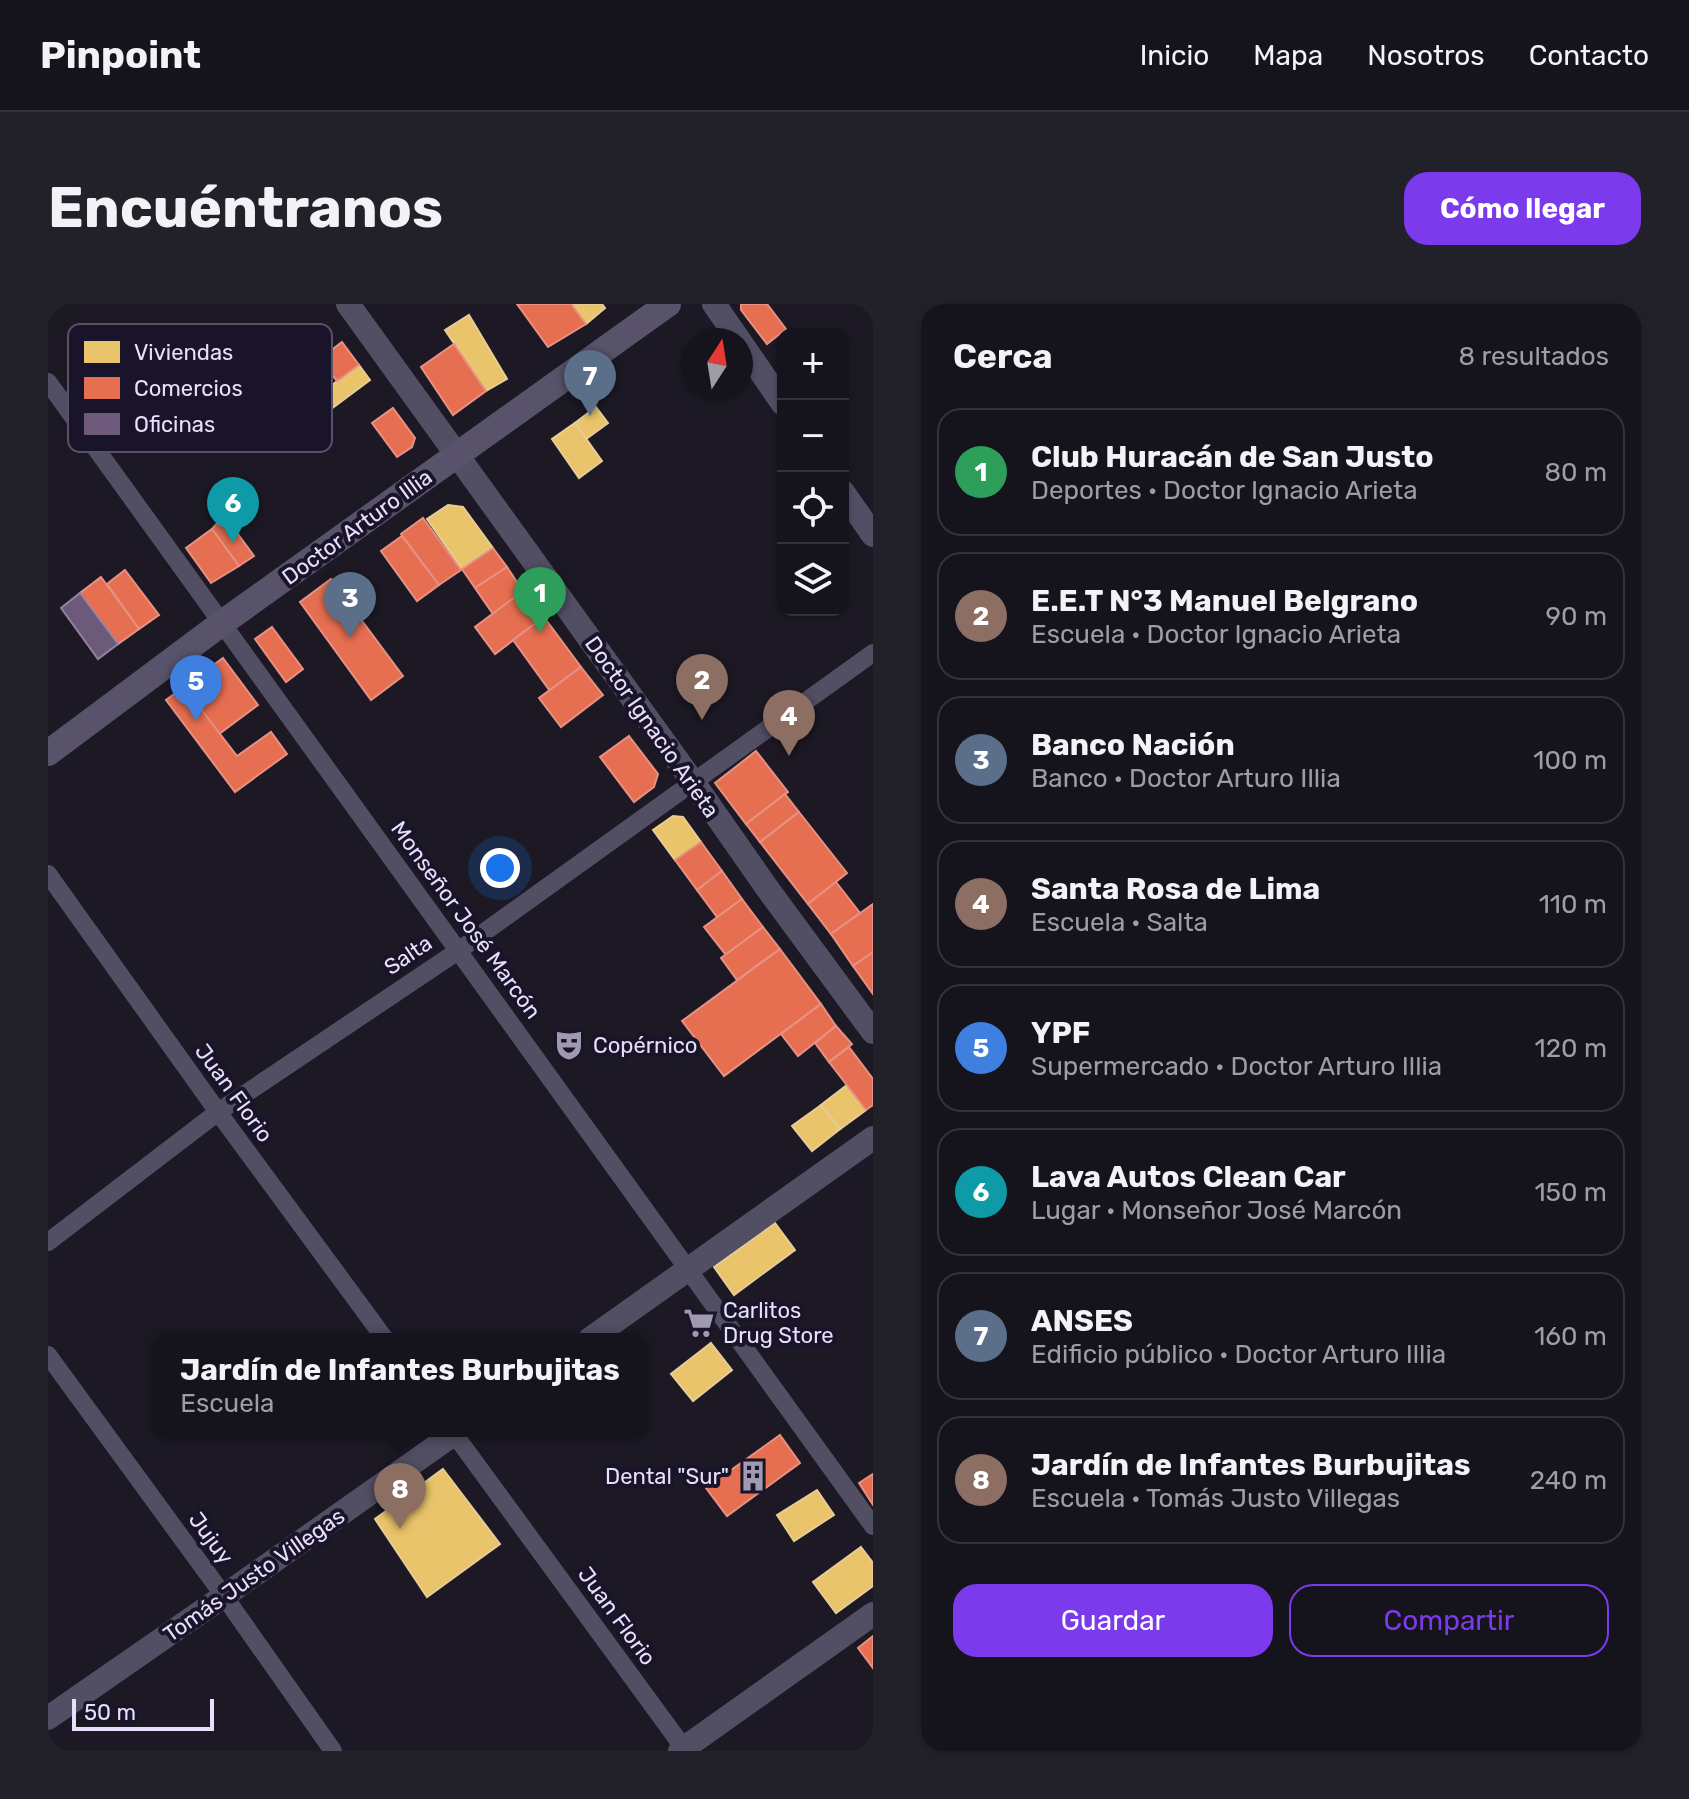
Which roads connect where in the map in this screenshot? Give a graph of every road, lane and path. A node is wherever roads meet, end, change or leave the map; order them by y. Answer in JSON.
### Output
{"nodes":[{"id":1,"x":348,"y":304,"type":"edge"},
{"id":2,"x":668,"y":304,"type":"edge"},
{"id":3,"x":714,"y":304,"type":"edge"},
{"id":4,"x":730,"y":328,"type":"edge"},
{"id":5,"x":753,"y":361,"type":"edge"},
{"id":6,"x":48,"y":382,"type":"edge"},
{"id":7,"x":780,"y":400,"type":"edge"},
{"id":8,"x":68,"y":410,"type":"edge"},
{"id":9,"x":99,"y":452,"type":"edge"},
{"id":10,"x":457,"y":456,"type":"junction"},
{"id":11,"x":849,"y":501,"type":"edge"},
{"id":12,"x":873,"y":535,"type":"edge"},
{"id":13,"x":222,"y":623,"type":"junction"},
{"id":14,"x":873,"y":653,"type":"edge"},
{"id":15,"x":48,"y":753,"type":"edge"},
{"id":16,"x":693,"y":782,"type":"junction"},
{"id":17,"x":48,"y":874,"type":"edge"},
{"id":18,"x":458,"y":951,"type":"junction"},
{"id":19,"x":873,"y":1032,"type":"edge"},
{"id":20,"x":218,"y":1112,"type":"junction"},
{"id":21,"x":873,"y":1138,"type":"edge"},
{"id":22,"x":48,"y":1242,"type":"edge"},
{"id":23,"x":689,"y":1270,"type":"junction"},
{"id":24,"x":381,"y":1333,"type":"edge"},
{"id":25,"x":599,"y":1333,"type":"edge"},
{"id":26,"x":48,"y":1355,"type":"edge"},
{"id":27,"x":448,"y":1437,"type":"edge"},
{"id":28,"x":459,"y":1437,"type":"edge"},
{"id":29,"x":873,"y":1526,"type":"edge"},
{"id":30,"x":224,"y":1596,"type":"junction"},
{"id":31,"x":873,"y":1614,"type":"edge"},
{"id":32,"x":48,"y":1718,"type":"edge"},
{"id":33,"x":683,"y":1750,"type":"edge"},
{"id":34,"x":333,"y":1751,"type":"edge"}],
"edges":[{"from":1,"to":10,"type":"street","name":"Doctor Ignacio Arieta"},
{"from":2,"to":10,"type":"main road","name":"Doctor Arturo Illia"},
{"from":3,"to":4,"type":"street"},
{"from":5,"to":7,"type":"street"},
{"from":6,"to":8,"type":"street","name":"Monseñor José Marcón"},
{"from":9,"to":13,"type":"street","name":"Monseñor José Marcón"},
{"from":10,"to":13,"type":"main road","name":"Doctor Arturo Illia"},
{"from":10,"to":16,"type":"street","name":"Doctor Ignacio Arieta"},
{"from":11,"to":12,"type":"street"},
{"from":13,"to":15,"type":"main road","name":"Doctor Arturo Illia"},
{"from":13,"to":18,"type":"street","name":"Monseñor José Marcón"},
{"from":14,"to":16,"type":"street","name":"Salta"},
{"from":16,"to":18,"type":"street","name":"Salta"},
{"from":16,"to":19,"type":"street","name":"Doctor Ignacio Arieta"},
{"from":17,"to":20,"type":"street","name":"Juan Florio"},
{"from":18,"to":20,"type":"street","name":"Salta"},
{"from":18,"to":23,"type":"street","name":"Monseñor José Marcón"},
{"from":20,"to":22,"type":"street","name":"Salta"},
{"from":20,"to":24,"type":"street","name":"Juan Florio"},
{"from":21,"to":23,"type":"street"},
{"from":23,"to":25,"type":"street"},
{"from":23,"to":29,"type":"street","name":"Monseñor José Marcón"},
{"from":26,"to":30,"type":"street","name":"Jujuy"},
{"from":27,"to":30,"type":"street","name":"Tomás Justo Villegas"},
{"from":28,"to":33,"type":"street","name":"Juan Florio"},
{"from":30,"to":32,"type":"street","name":"Tomás Justo Villegas"},
{"from":30,"to":34,"type":"street","name":"Jujuy"},
{"from":31,"to":33,"type":"street"}]}
